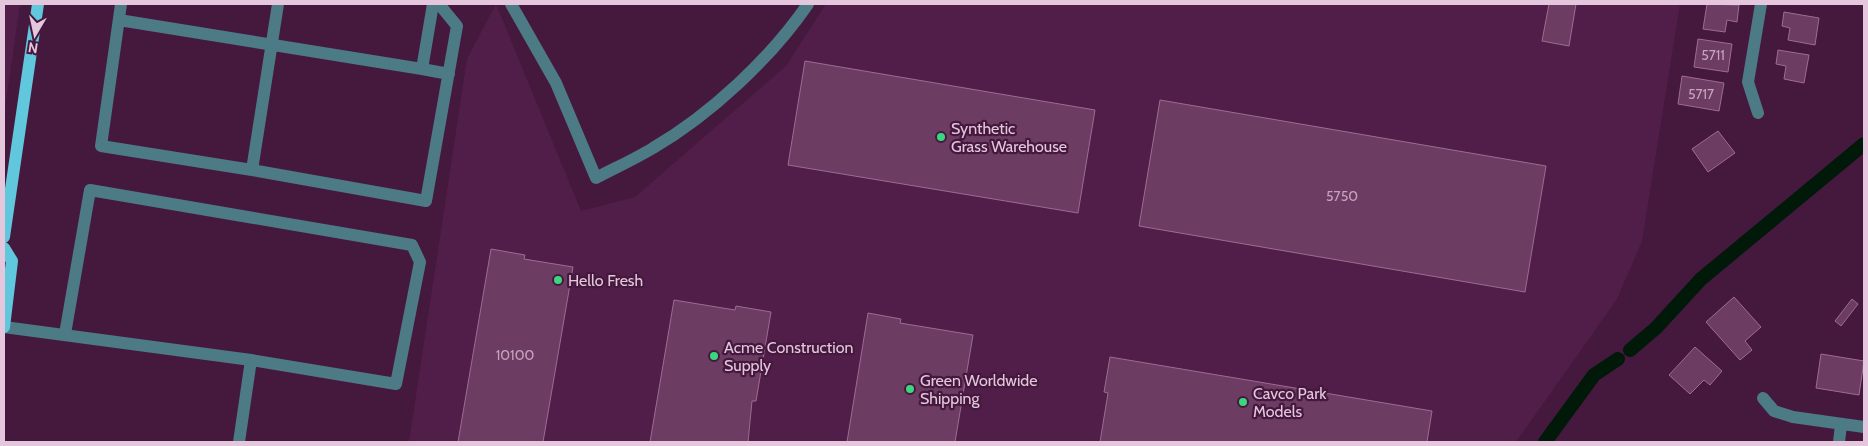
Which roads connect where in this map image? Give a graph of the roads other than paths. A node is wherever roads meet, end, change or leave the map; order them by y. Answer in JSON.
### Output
{"nodes":[{"id":1,"x":38,"y":4,"type":"edge"},
{"id":2,"x":121,"y":4,"type":"edge"},
{"id":3,"x":278,"y":4,"type":"edge"},
{"id":4,"x":433,"y":4,"type":"edge"},
{"id":5,"x":439,"y":4,"type":"edge"},
{"id":6,"x":511,"y":4,"type":"edge"},
{"id":7,"x":808,"y":4,"type":"edge"},
{"id":8,"x":1761,"y":4,"type":"edge"},
{"id":9,"x":119,"y":20,"type":"junction"},
{"id":10,"x":271,"y":46,"type":"junction"},
{"id":11,"x":422,"y":69,"type":"junction"},
{"id":12,"x":449,"y":74,"type":"junction"},
{"id":13,"x":1758,"y":113,"type":"dead end"},
{"id":14,"x":252,"y":170,"type":"junction"},
{"id":15,"x":4,"y":237,"type":"edge"},
{"id":16,"x":4,"y":248,"type":"edge"},
{"id":17,"x":4,"y":327,"type":"edge"},
{"id":18,"x":65,"y":334,"type":"junction"},
{"id":19,"x":251,"y":360,"type":"junction"},
{"id":20,"x":1763,"y":398,"type":"dead end"},
{"id":21,"x":1841,"y":425,"type":"junction"},
{"id":22,"x":1864,"y":427,"type":"edge"},
{"id":23,"x":239,"y":442,"type":"edge"},
{"id":24,"x":1838,"y":442,"type":"edge"}],
"edges":[{"from":1,"to":15,"type":"main road"},
{"from":2,"to":9,"type":"street"},
{"from":3,"to":10,"type":"street"},
{"from":4,"to":11,"type":"street"},
{"from":5,"to":12,"type":"street"},
{"from":6,"to":7,"type":"street"},
{"from":8,"to":13,"type":"street"},
{"from":9,"to":10,"type":"street"},
{"from":9,"to":14,"type":"street"},
{"from":10,"to":11,"type":"street"},
{"from":10,"to":14,"type":"street"},
{"from":11,"to":12,"type":"street"},
{"from":12,"to":14,"type":"street"},
{"from":16,"to":17,"type":"main road"},
{"from":17,"to":18,"type":"street"},
{"from":18,"to":19,"type":"street"},
{"from":18,"to":19,"type":"street"},
{"from":19,"to":23,"type":"street"},
{"from":20,"to":21,"type":"street"},
{"from":21,"to":22,"type":"street"},
{"from":21,"to":24,"type":"street"}]}
